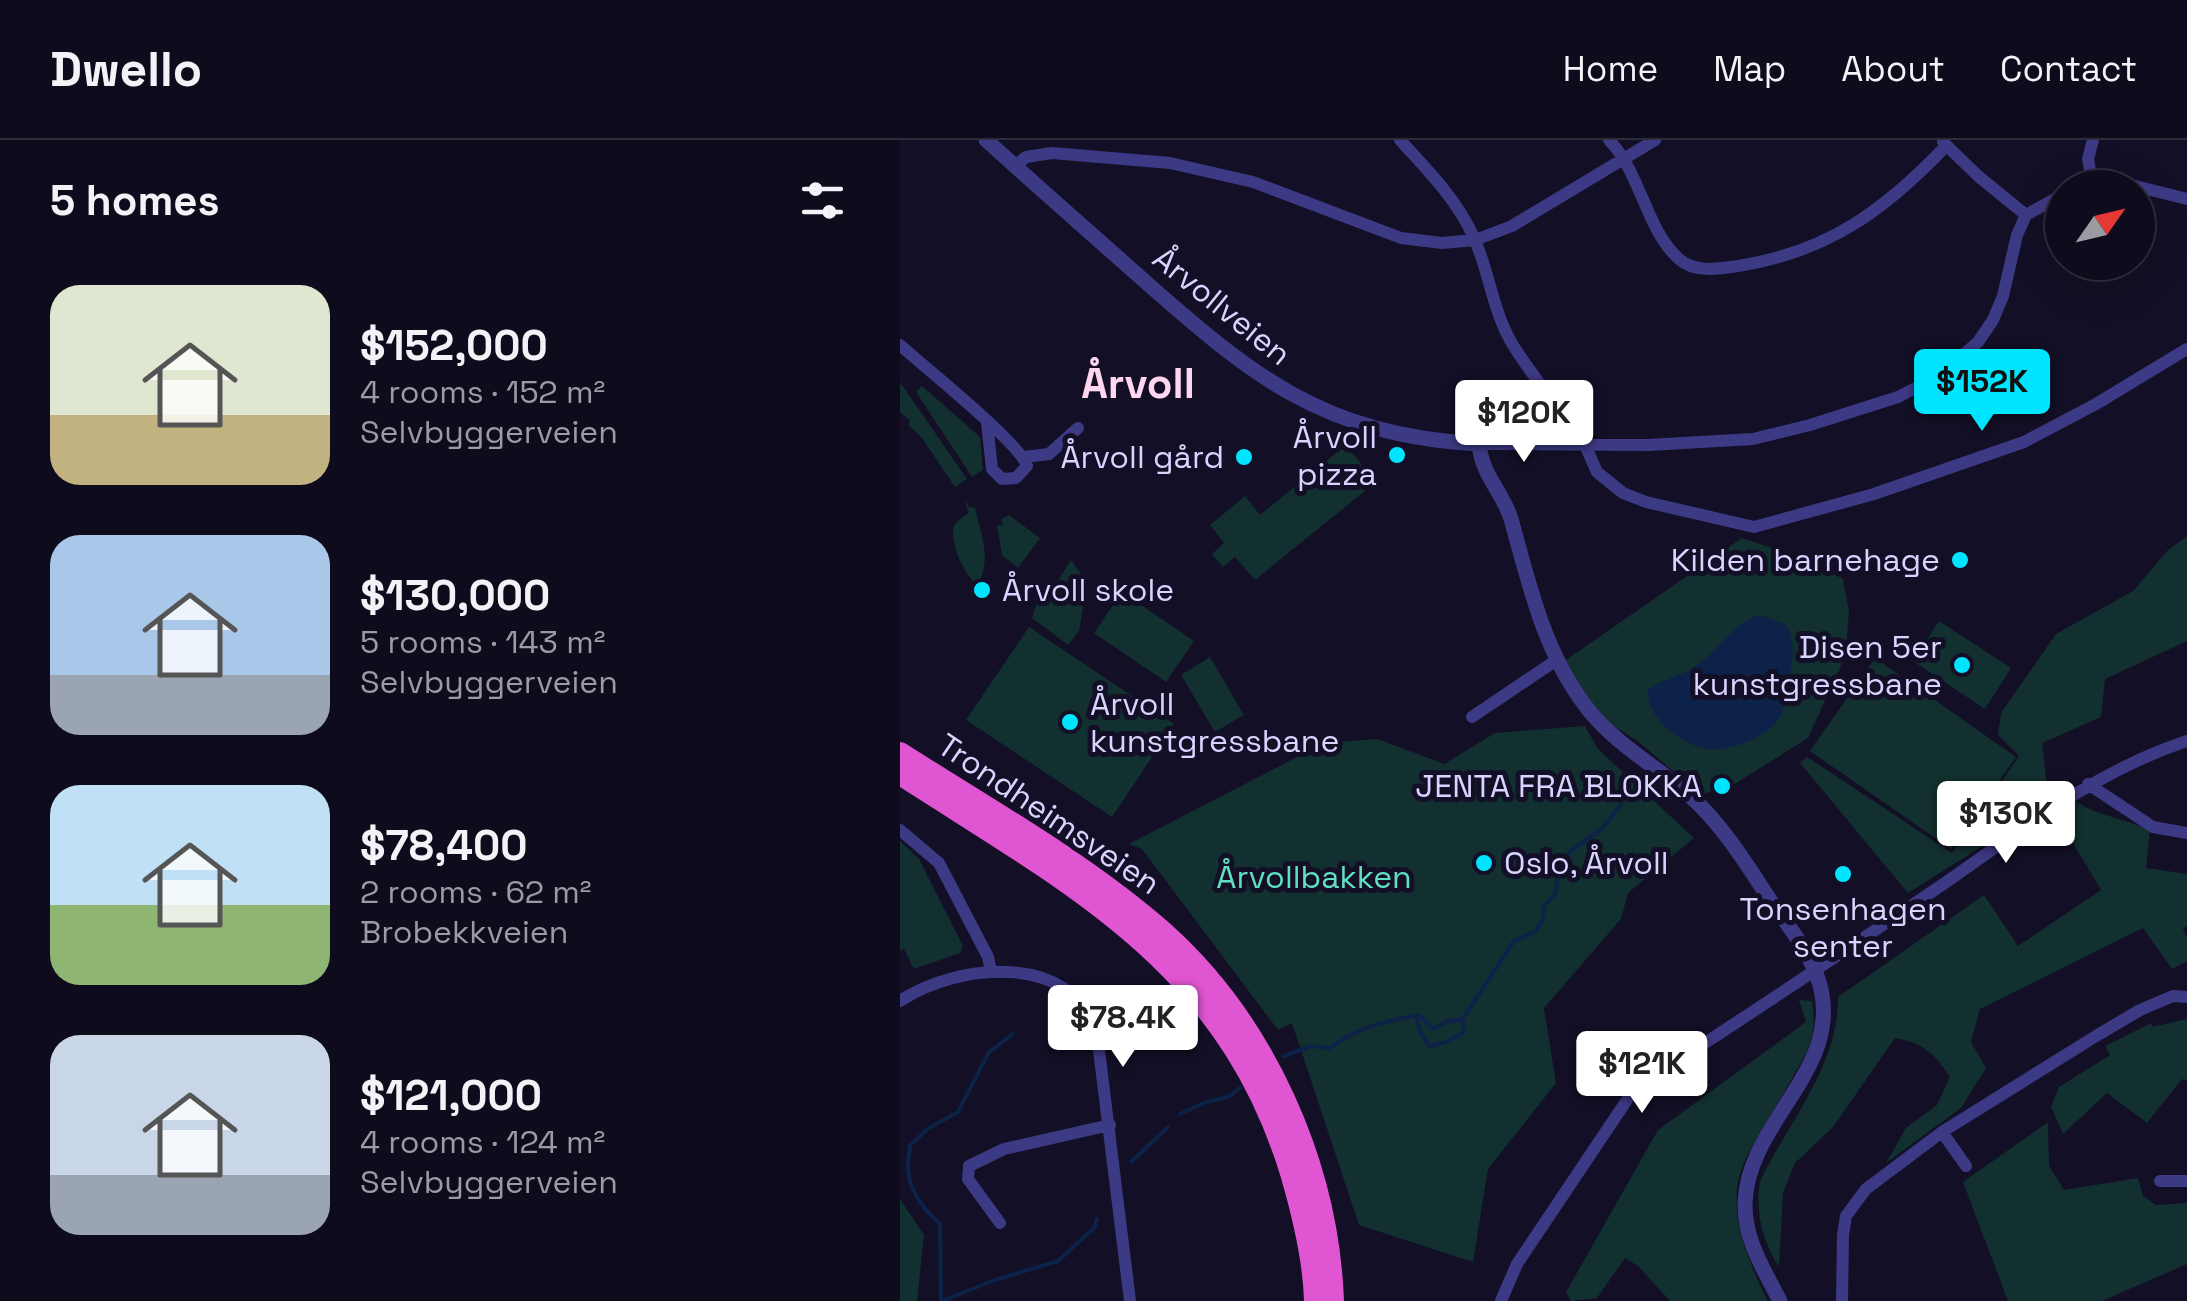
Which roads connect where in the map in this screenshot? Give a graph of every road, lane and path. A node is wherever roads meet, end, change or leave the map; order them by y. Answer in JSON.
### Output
{"nodes":[{"id":1,"x":986,"y":140,"type":"edge"},
{"id":2,"x":1400,"y":140,"type":"edge"},
{"id":3,"x":1609,"y":140,"type":"edge"},
{"id":4,"x":1655,"y":140,"type":"edge"},
{"id":5,"x":2093,"y":140,"type":"edge"},
{"id":6,"x":1944,"y":143,"type":"edge"},
{"id":7,"x":1624,"y":158,"type":"junction"},
{"id":8,"x":1015,"y":166,"type":"junction"},
{"id":9,"x":2089,"y":170,"type":"edge"},
{"id":10,"x":2155,"y":191,"type":"edge"},
{"id":11,"x":2187,"y":199,"type":"edge"},
{"id":12,"x":2045,"y":204,"type":"edge"},
{"id":13,"x":2026,"y":215,"type":"junction"},
{"id":14,"x":1475,"y":240,"type":"junction"},
{"id":15,"x":900,"y":345,"type":"edge"},
{"id":16,"x":2187,"y":349,"type":"edge"},
{"id":17,"x":987,"y":422,"type":"junction"},
{"id":18,"x":1078,"y":428,"type":"dead end"},
{"id":19,"x":1479,"y":444,"type":"junction"},
{"id":20,"x":1570,"y":445,"type":"junction"},
{"id":21,"x":1586,"y":446,"type":"junction"},
{"id":22,"x":1024,"y":457,"type":"junction"},
{"id":23,"x":1558,"y":660,"type":"junction"},
{"id":24,"x":1472,"y":717,"type":"dead end"},
{"id":25,"x":2187,"y":741,"type":"edge"},
{"id":26,"x":900,"y":753,"type":"edge"},
{"id":27,"x":900,"y":774,"type":"edge"},
{"id":28,"x":2088,"y":784,"type":"junction"},
{"id":29,"x":900,"y":830,"type":"edge"},
{"id":30,"x":2187,"y":833,"type":"edge"},
{"id":31,"x":1814,"y":968,"type":"junction"},
{"id":32,"x":991,"y":971,"type":"junction"},
{"id":33,"x":2187,"y":997,"type":"edge"},
{"id":34,"x":900,"y":1001,"type":"edge"},
{"id":35,"x":1110,"y":1125,"type":"junction"},
{"id":36,"x":1942,"y":1132,"type":"junction"},
{"id":37,"x":1966,"y":1166,"type":"dead end"},
{"id":38,"x":2160,"y":1181,"type":"dead end"},
{"id":39,"x":2187,"y":1181,"type":"edge"},
{"id":40,"x":1000,"y":1223,"type":"dead end"},
{"id":41,"x":1130,"y":1301,"type":"edge"},
{"id":42,"x":1315,"y":1301,"type":"edge"},
{"id":43,"x":1333,"y":1301,"type":"edge"},
{"id":44,"x":1501,"y":1301,"type":"edge"},
{"id":45,"x":1780,"y":1301,"type":"edge"},
{"id":46,"x":1842,"y":1301,"type":"edge"}],
"edges":[{"from":1,"to":8,"type":"street","name":"Årvollveien"},
{"from":2,"to":14,"type":"street"},
{"from":3,"to":7,"type":"street"},
{"from":4,"to":7,"type":"street"},
{"from":5,"to":9,"type":"street"},
{"from":6,"to":7,"type":"street"},
{"from":6,"to":13,"type":"street"},
{"from":7,"to":14,"type":"street"},
{"from":8,"to":14,"type":"street"},
{"from":8,"to":19,"type":"street","name":"Årvollveien"},
{"from":10,"to":11,"type":"street"},
{"from":12,"to":13,"type":"street"},
{"from":13,"to":21,"type":"street","name":"Årvollveien"},
{"from":14,"to":20,"type":"street"},
{"from":15,"to":17,"type":"street"},
{"from":16,"to":21,"type":"street"},
{"from":17,"to":22,"type":"street"},
{"from":17,"to":22,"type":"street"},
{"from":18,"to":22,"type":"street"},
{"from":19,"to":20,"type":"street","name":"Årvollveien"},
{"from":19,"to":23,"type":"street"},
{"from":20,"to":21,"type":"street","name":"Årvollveien"},
{"from":23,"to":24,"type":"street"},
{"from":23,"to":31,"type":"street"},
{"from":25,"to":28,"type":"street"},
{"from":26,"to":43,"type":"highway","name":"Trondheimsveien"},
{"from":27,"to":42,"type":"highway","name":"Trondheimsveien"},
{"from":28,"to":30,"type":"street"},
{"from":28,"to":31,"type":"street"},
{"from":29,"to":32,"type":"street"},
{"from":31,"to":44,"type":"street"},
{"from":31,"to":45,"type":"street"},
{"from":32,"to":34,"type":"street"},
{"from":32,"to":35,"type":"street"},
{"from":33,"to":36,"type":"street"},
{"from":35,"to":40,"type":"street"},
{"from":35,"to":41,"type":"street"},
{"from":36,"to":37,"type":"street"},
{"from":36,"to":46,"type":"street"},
{"from":38,"to":39,"type":"street"}]}
